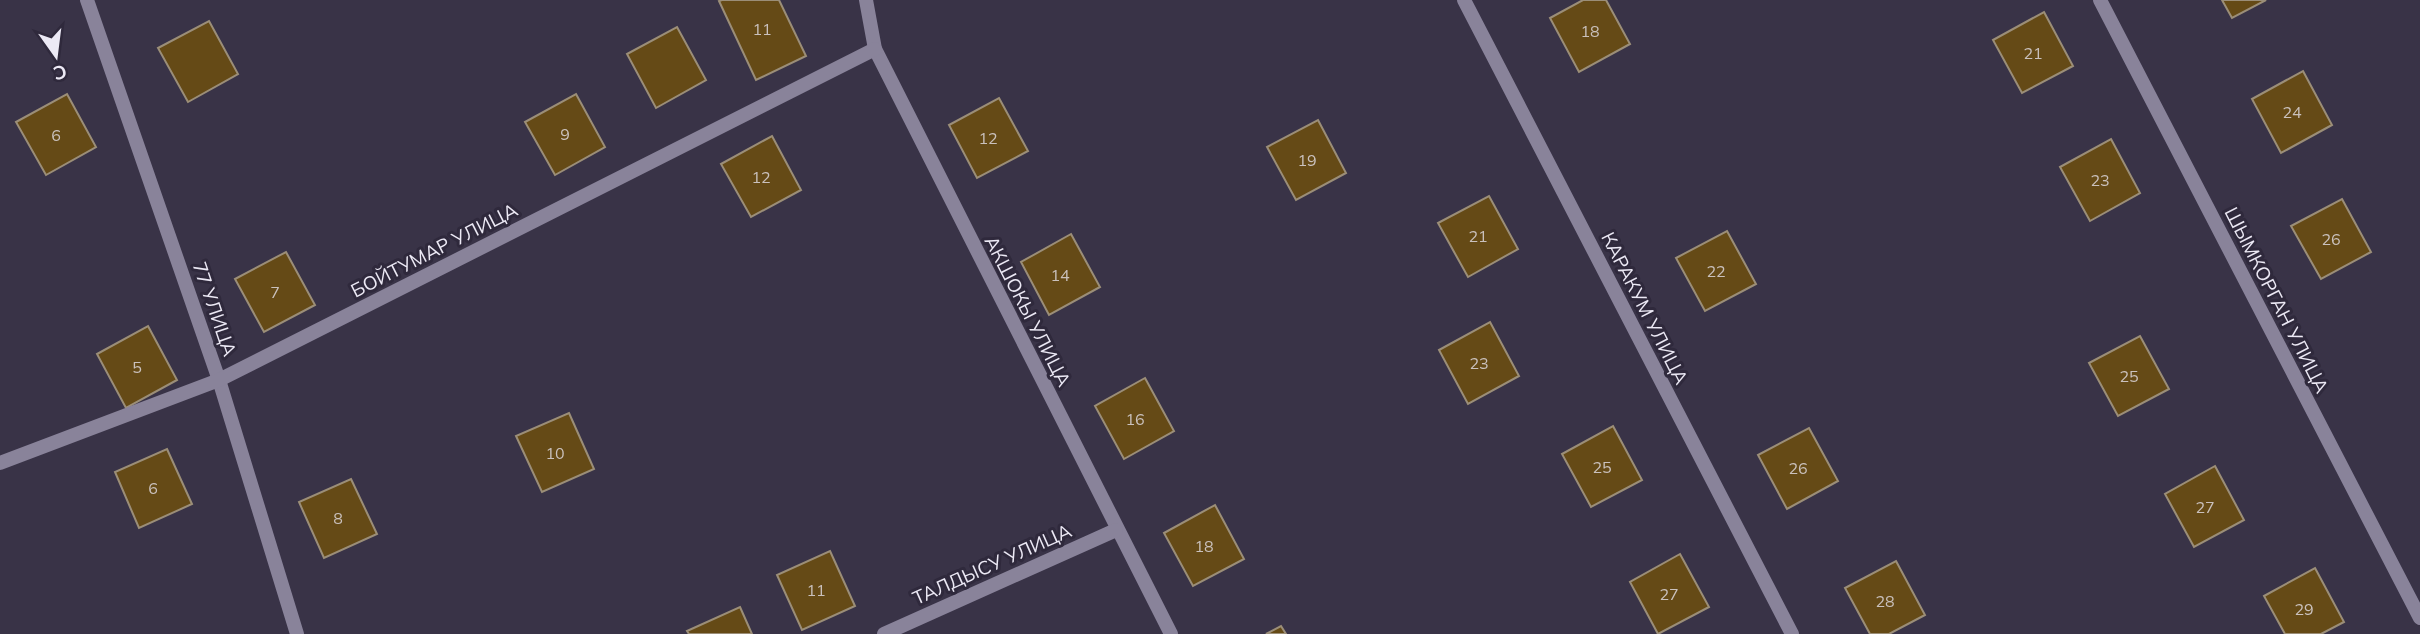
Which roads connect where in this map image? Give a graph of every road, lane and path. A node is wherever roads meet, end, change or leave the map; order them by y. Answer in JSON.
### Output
{"nodes":[{"id":1,"x":87,"y":0,"type":"edge"},
{"id":2,"x":866,"y":0,"type":"edge"},
{"id":3,"x":1464,"y":0,"type":"edge"},
{"id":4,"x":2100,"y":0,"type":"edge"},
{"id":5,"x":875,"y":49,"type":"junction"},
{"id":6,"x":219,"y":380,"type":"junction"},
{"id":7,"x":0,"y":463,"type":"edge"},
{"id":8,"x":1116,"y":530,"type":"junction"},
{"id":9,"x":2420,"y":618,"type":"edge"},
{"id":10,"x":297,"y":634,"type":"edge"},
{"id":11,"x":884,"y":634,"type":"edge"},
{"id":12,"x":1171,"y":634,"type":"edge"},
{"id":13,"x":1792,"y":634,"type":"edge"}],
"edges":[{"from":1,"to":6,"type":"street","name":"77 УЛИЦА"},
{"from":2,"to":5,"type":"street","name":"АКШОКЫ УЛИЦА"},
{"from":3,"to":13,"type":"street","name":"КАРАКУМ УЛИЦА"},
{"from":4,"to":9,"type":"street","name":"ШЫМКОРГАН УЛИЦА"},
{"from":5,"to":6,"type":"street","name":"БОЙТУМАР УЛИЦА"},
{"from":5,"to":8,"type":"street","name":"АКШОКЫ УЛИЦА"},
{"from":6,"to":7,"type":"street","name":"БОЙТУМАР УЛИЦА"},
{"from":6,"to":10,"type":"street","name":"77 УЛИЦА"},
{"from":8,"to":11,"type":"street","name":"ТАЛДЫСУ УЛИЦА"},
{"from":8,"to":12,"type":"street","name":"АКШОКЫ УЛИЦА"}]}
